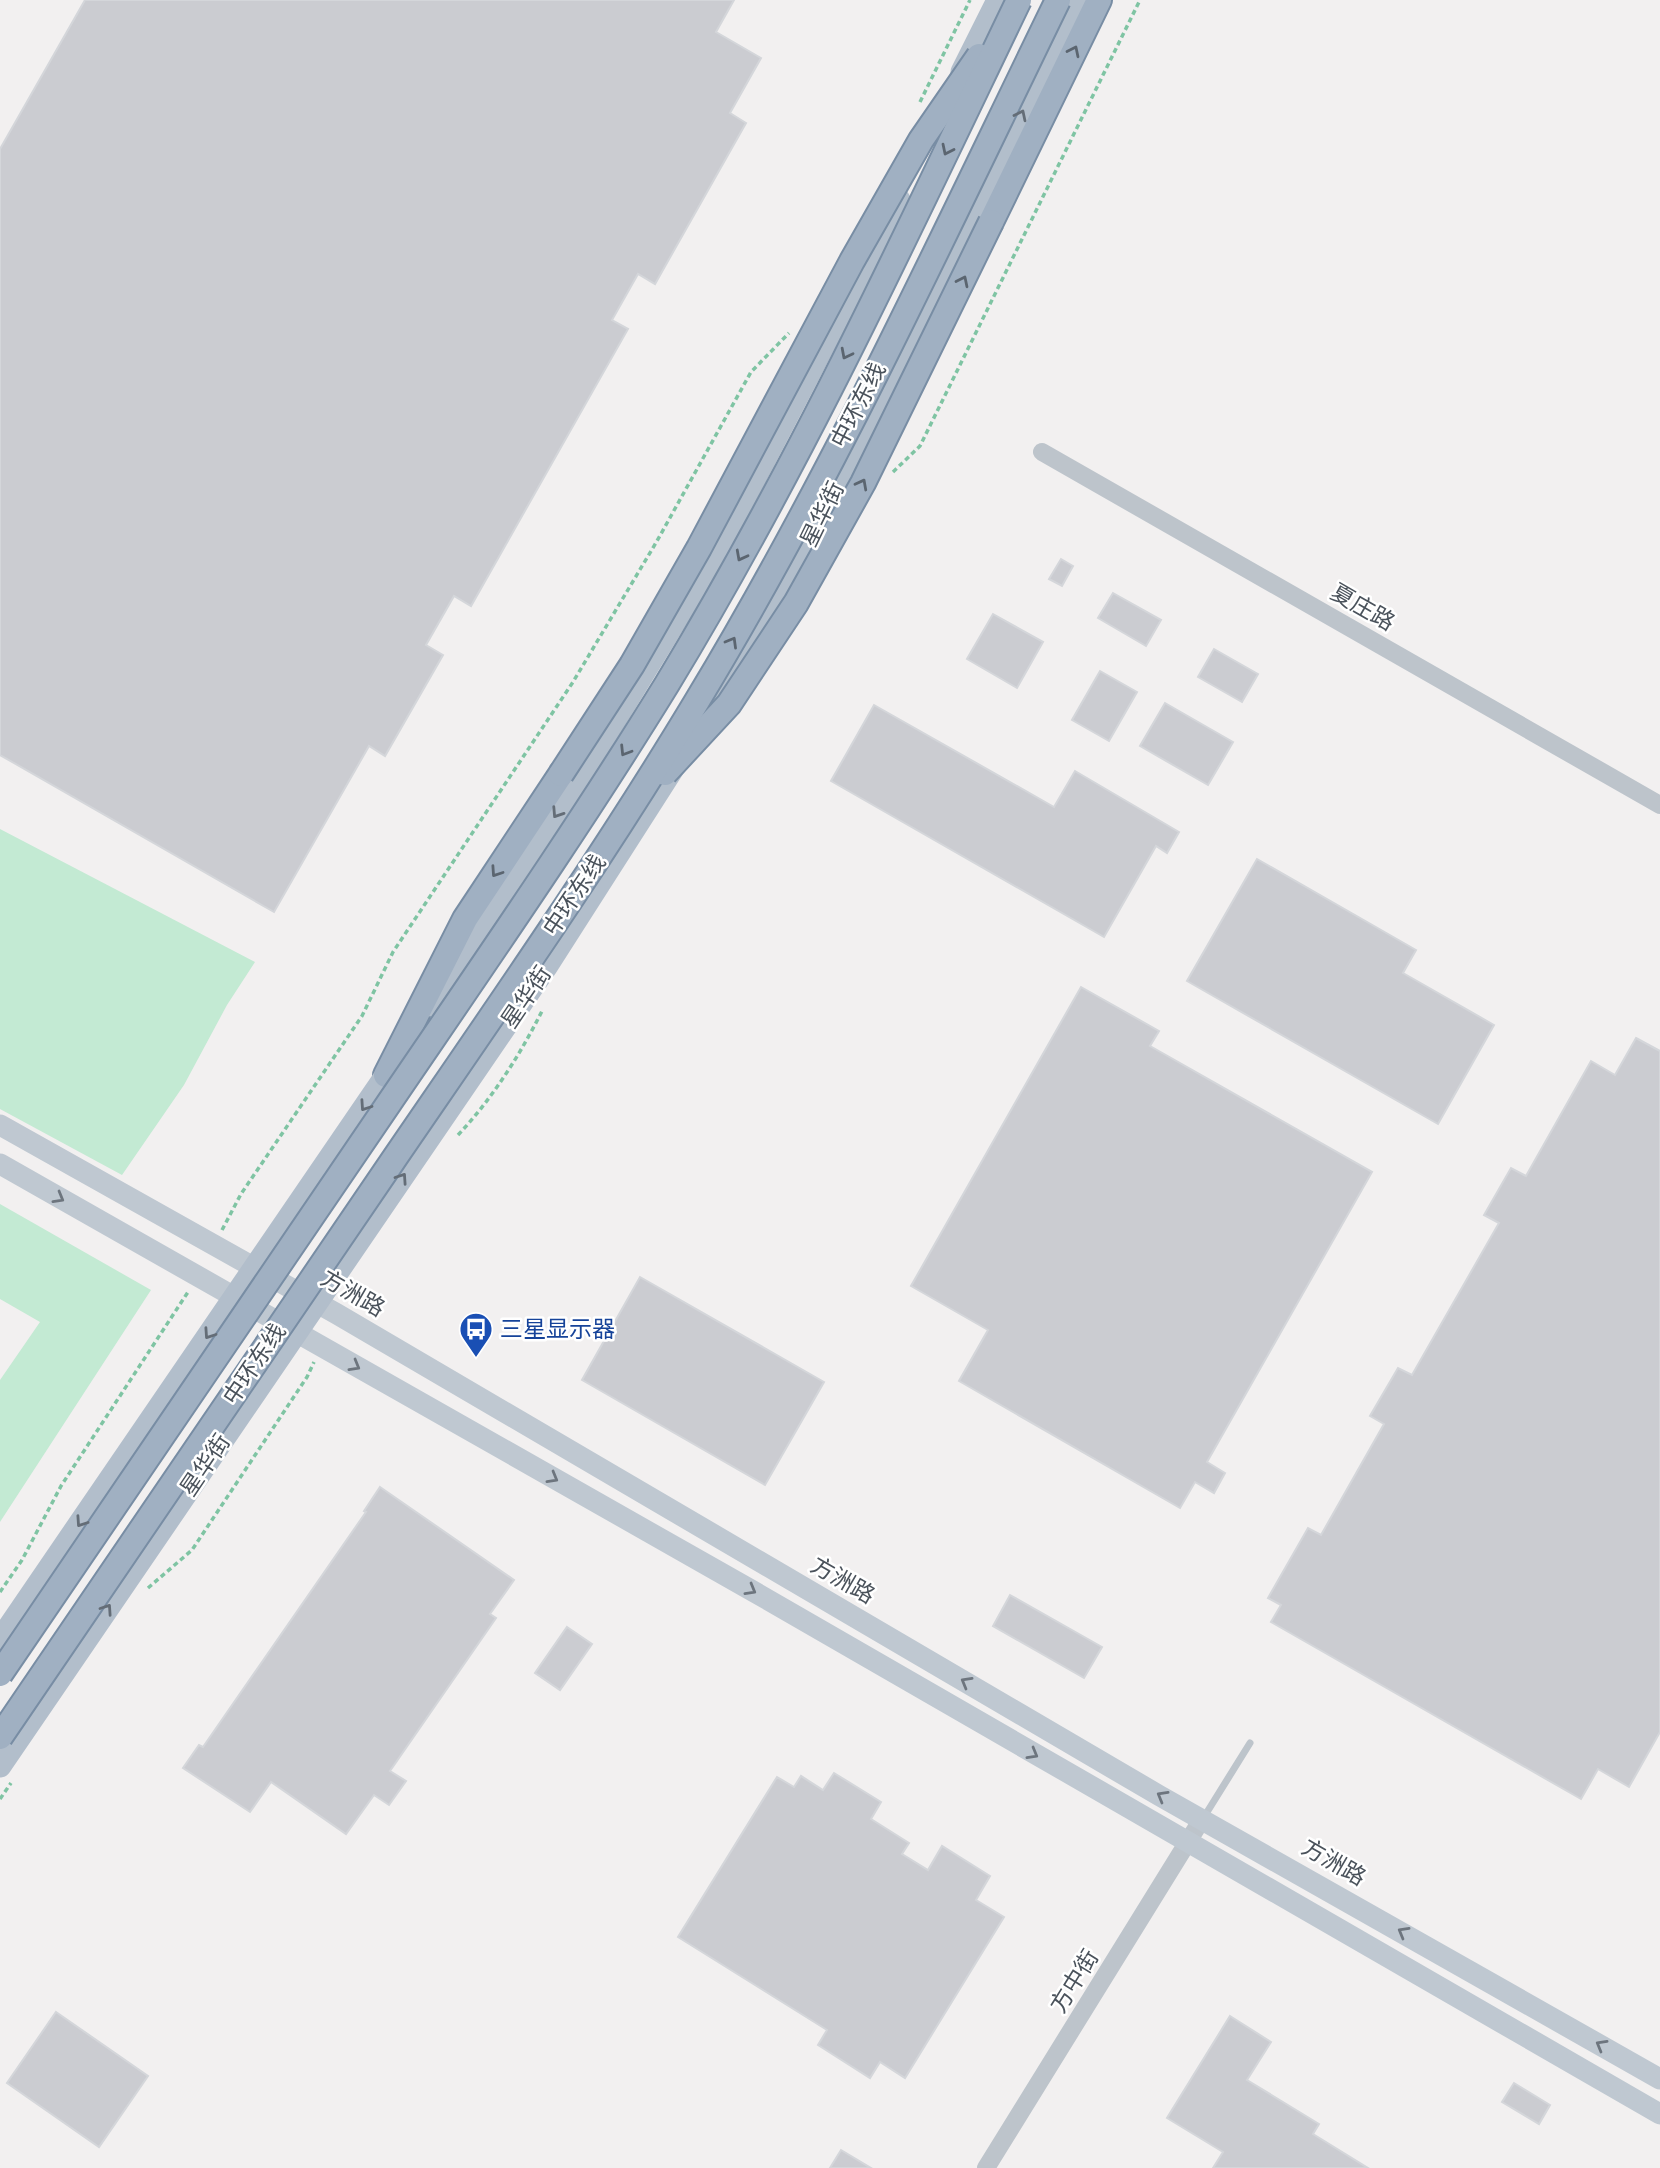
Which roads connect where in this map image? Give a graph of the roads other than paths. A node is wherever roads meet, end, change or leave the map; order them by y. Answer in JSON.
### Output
{"nodes":[{"id":1,"x":998,"y":0,"type":"edge"},
{"id":2,"x":1018,"y":0,"type":"edge"},
{"id":3,"x":1058,"y":0,"type":"edge"},
{"id":4,"x":1078,"y":0,"type":"edge"},
{"id":5,"x":1099,"y":0,"type":"edge"},
{"id":6,"x":1042,"y":452,"type":"dead end"},
{"id":7,"x":1660,"y":805,"type":"edge"},
{"id":8,"x":625,"y":818,"type":"junction"},
{"id":9,"x":386,"y":1076,"type":"junction"},
{"id":10,"x":0,"y":1125,"type":"edge"},
{"id":11,"x":0,"y":1164,"type":"edge"},
{"id":12,"x":254,"y":1267,"type":"junction"},
{"id":13,"x":234,"y":1297,"type":"junction"},
{"id":14,"x":316,"y":1302,"type":"junction"},
{"id":15,"x":296,"y":1332,"type":"junction"},
{"id":16,"x":0,"y":1640,"type":"edge"},
{"id":17,"x":0,"y":1674,"type":"edge"},
{"id":18,"x":1,"y":1737,"type":"edge"},
{"id":19,"x":1250,"y":1743,"type":"dead end"},
{"id":20,"x":0,"y":1766,"type":"edge"},
{"id":21,"x":1202,"y":1819,"type":"junction"},
{"id":22,"x":1188,"y":1843,"type":"junction"},
{"id":23,"x":1660,"y":2079,"type":"edge"},
{"id":24,"x":1660,"y":2114,"type":"edge"},
{"id":25,"x":986,"y":2168,"type":"edge"}],
"edges":[{"from":1,"to":9,"type":"main road","one_way":true},
{"from":2,"to":9,"type":"highway","one_way":true,"bridge":true},
{"from":2,"to":17,"type":"highway","name":"中环东线","one_way":true,"bridge":true},
{"from":8,"to":3,"type":"highway","name":"中环东线","one_way":true,"bridge":true},
{"from":14,"to":4,"type":"main road","name":"星华街","one_way":true},
{"from":8,"to":5,"type":"highway","one_way":true,"bridge":true},
{"from":6,"to":7,"type":"street","name":"夏庄路"},
{"from":8,"to":18,"type":"highway","name":"中环东线","bridge":true},
{"from":9,"to":12,"type":"main road","one_way":true},
{"from":10,"to":12,"type":"main road","name":"方洲路"},
{"from":11,"to":13,"type":"main road","one_way":true},
{"from":12,"to":13,"type":"main road"},
{"from":12,"to":14,"type":"main road","name":"方洲路"},
{"from":13,"to":15,"type":"main road"},
{"from":13,"to":16,"type":"main road","one_way":true},
{"from":14,"to":15,"type":"main road","name":"星华街"},
{"from":21,"to":14,"type":"main road","name":"方洲路","one_way":true},
{"from":20,"to":15,"type":"main road","name":"星华街","one_way":true},
{"from":15,"to":22,"type":"main road","one_way":true},
{"from":19,"to":21,"type":"lane"},
{"from":21,"to":22,"type":"street","name":"方中街"},
{"from":23,"to":21,"type":"main road","name":"方洲路","one_way":true},
{"from":22,"to":24,"type":"main road"},
{"from":22,"to":25,"type":"street","name":"方中街"}]}
